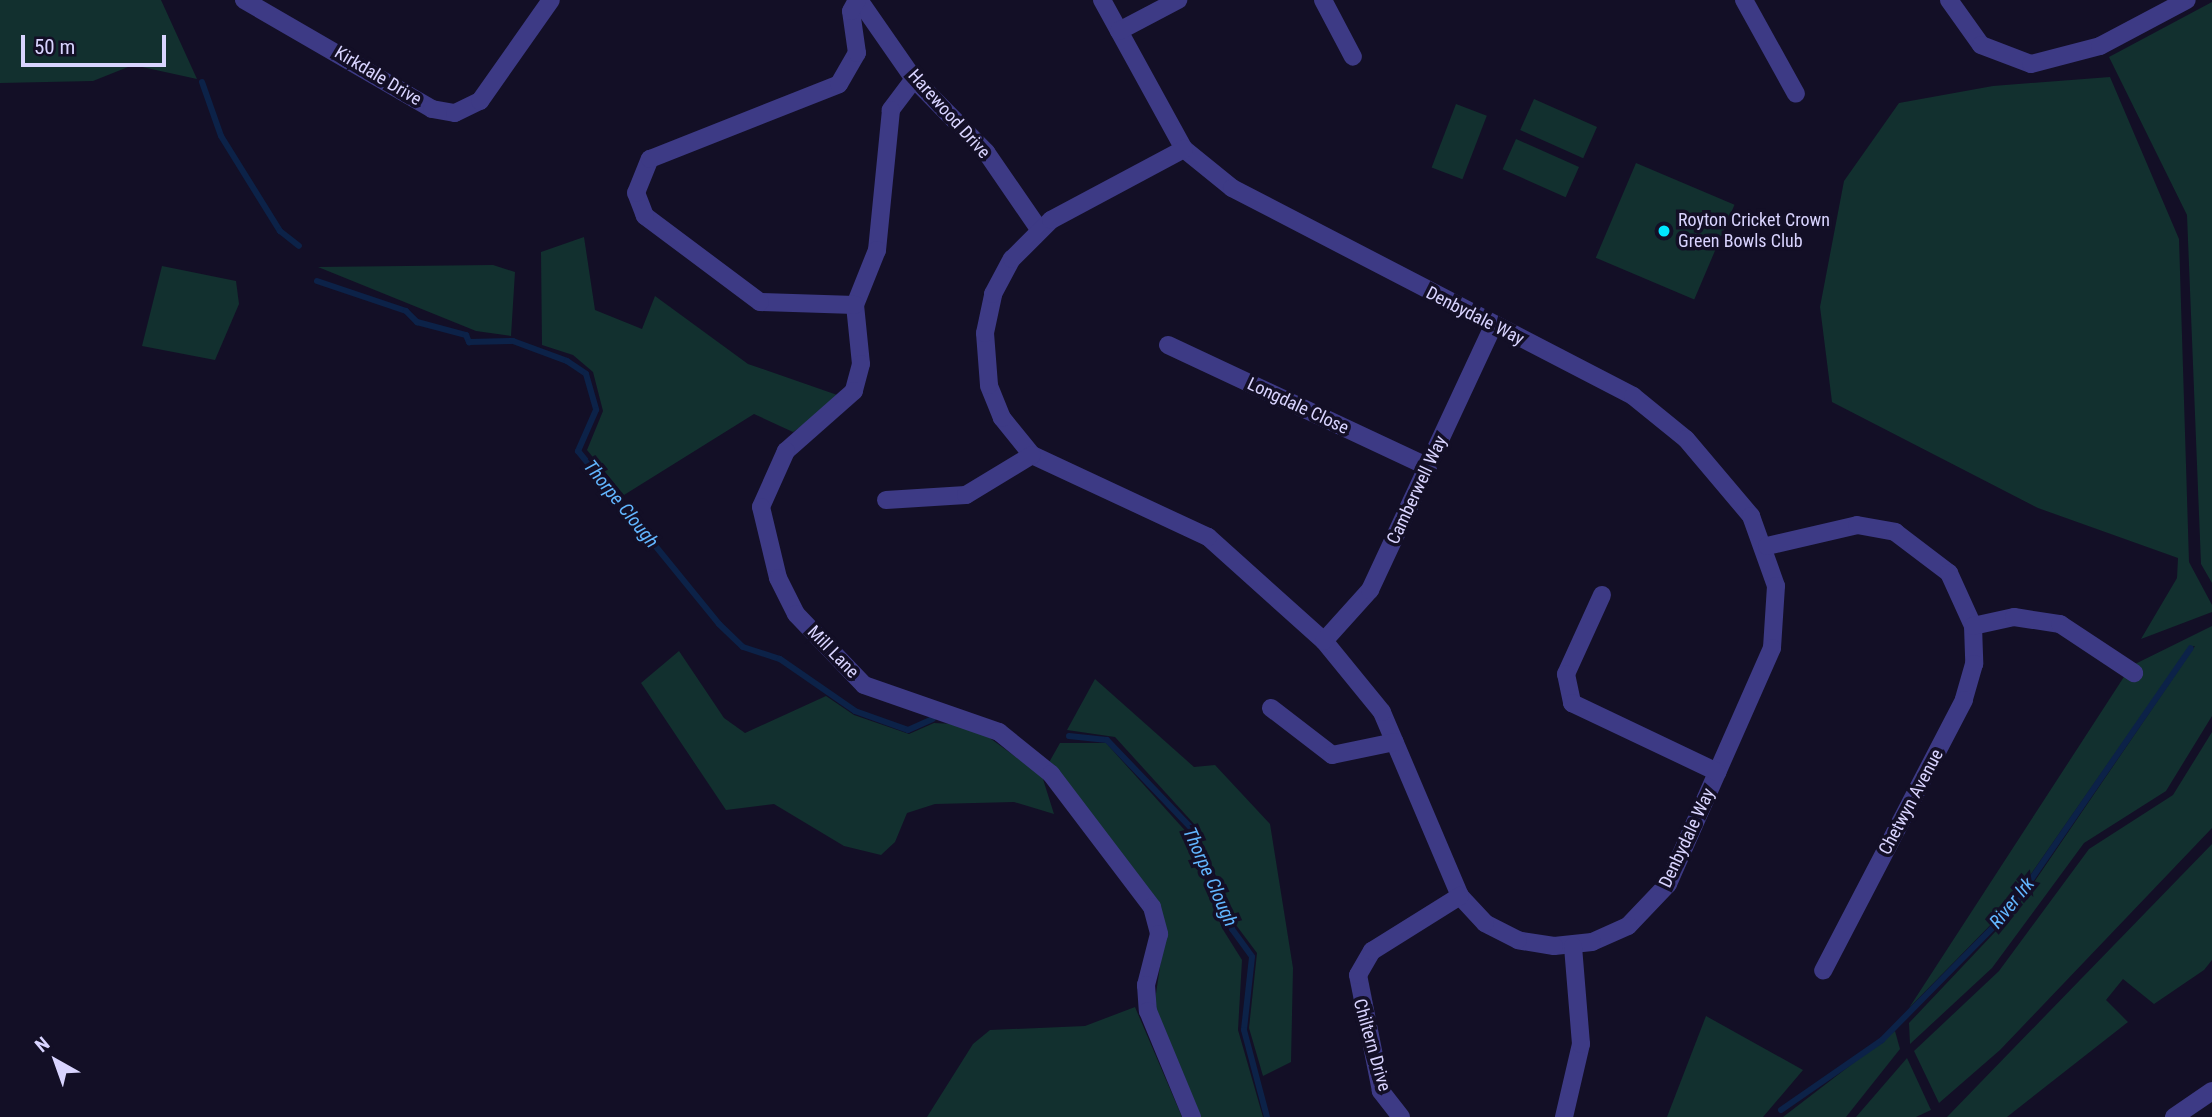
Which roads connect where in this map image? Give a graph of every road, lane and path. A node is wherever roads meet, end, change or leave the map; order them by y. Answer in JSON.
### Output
{"nodes":[{"id":1,"x":244,"y":0,"type":"edge"},
{"id":2,"x":551,"y":0,"type":"edge"},
{"id":3,"x":858,"y":0,"type":"edge"},
{"id":4,"x":1102,"y":0,"type":"edge"},
{"id":5,"x":1178,"y":0,"type":"edge"},
{"id":6,"x":1323,"y":0,"type":"edge"},
{"id":7,"x":1744,"y":0,"type":"edge"},
{"id":8,"x":1949,"y":0,"type":"edge"},
{"id":9,"x":2183,"y":1,"type":"edge"},
{"id":10,"x":1119,"y":31,"type":"junction"},
{"id":11,"x":1353,"y":57,"type":"dead end"},
{"id":12,"x":914,"y":79,"type":"junction"},
{"id":13,"x":1796,"y":94,"type":"dead end"},
{"id":14,"x":1184,"y":149,"type":"junction"},
{"id":15,"x":1039,"y":229,"type":"junction"},
{"id":16,"x":855,"y":305,"type":"junction"},
{"id":17,"x":1493,"y":326,"type":"junction"},
{"id":18,"x":1168,"y":345,"type":"dead end"},
{"id":19,"x":1032,"y":455,"type":"junction"},
{"id":20,"x":1428,"y":467,"type":"junction"},
{"id":21,"x":886,"y":500,"type":"dead end"},
{"id":22,"x":1767,"y":546,"type":"junction"},
{"id":23,"x":1602,"y":595,"type":"dead end"},
{"id":24,"x":1973,"y":626,"type":"junction"},
{"id":25,"x":1324,"y":641,"type":"junction"},
{"id":26,"x":2134,"y":673,"type":"dead end"},
{"id":27,"x":1271,"y":708,"type":"dead end"},
{"id":28,"x":1395,"y":742,"type":"junction"},
{"id":29,"x":1717,"y":772,"type":"junction"},
{"id":30,"x":1460,"y":896,"type":"junction"},
{"id":31,"x":1573,"y":946,"type":"junction"},
{"id":32,"x":1823,"y":971,"type":"dead end"},
{"id":33,"x":2212,"y":1091,"type":"edge"},
{"id":34,"x":1192,"y":1117,"type":"edge"},
{"id":35,"x":1401,"y":1117,"type":"edge"},
{"id":36,"x":1564,"y":1117,"type":"edge"},
{"id":37,"x":2175,"y":1117,"type":"edge"}],
"edges":[{"from":1,"to":2,"type":"street","name":"Kirkdale Drive"},
{"from":3,"to":12,"type":"street","name":"Harewood Drive"},
{"from":3,"to":16,"type":"street"},
{"from":4,"to":10,"type":"street"},
{"from":5,"to":10,"type":"street"},
{"from":6,"to":11,"type":"street"},
{"from":7,"to":13,"type":"street"},
{"from":8,"to":9,"type":"street"},
{"from":10,"to":14,"type":"street"},
{"from":12,"to":15,"type":"street","name":"Harewood Drive"},
{"from":12,"to":16,"type":"street","name":"Mill Lane"},
{"from":14,"to":15,"type":"street","name":"Denbydale Way"},
{"from":14,"to":17,"type":"street","name":"Denbydale Way"},
{"from":15,"to":19,"type":"street","name":"Denbydale Way"},
{"from":16,"to":34,"type":"street","name":"Mill Lane"},
{"from":17,"to":20,"type":"street","name":"Camberwell Way"},
{"from":17,"to":22,"type":"street","name":"Denbydale Way"},
{"from":18,"to":20,"type":"street","name":"Longdale Close"},
{"from":19,"to":21,"type":"street"},
{"from":19,"to":25,"type":"street","name":"Denbydale Way"},
{"from":20,"to":25,"type":"street","name":"Camberwell Way"},
{"from":22,"to":24,"type":"street","name":"Chetwyn Avenue"},
{"from":22,"to":29,"type":"street","name":"Denbydale Way"},
{"from":23,"to":29,"type":"street"},
{"from":24,"to":26,"type":"street"},
{"from":24,"to":32,"type":"street","name":"Chetwyn Avenue"},
{"from":25,"to":28,"type":"street","name":"Denbydale Way"},
{"from":27,"to":28,"type":"street"},
{"from":28,"to":30,"type":"street","name":"Denbydale Way"},
{"from":29,"to":31,"type":"street","name":"Denbydale Way"},
{"from":30,"to":31,"type":"street","name":"Denbydale Way"},
{"from":30,"to":35,"type":"street","name":"Chiltern Drive"},
{"from":31,"to":36,"type":"street"},
{"from":33,"to":37,"type":"street"}]}
